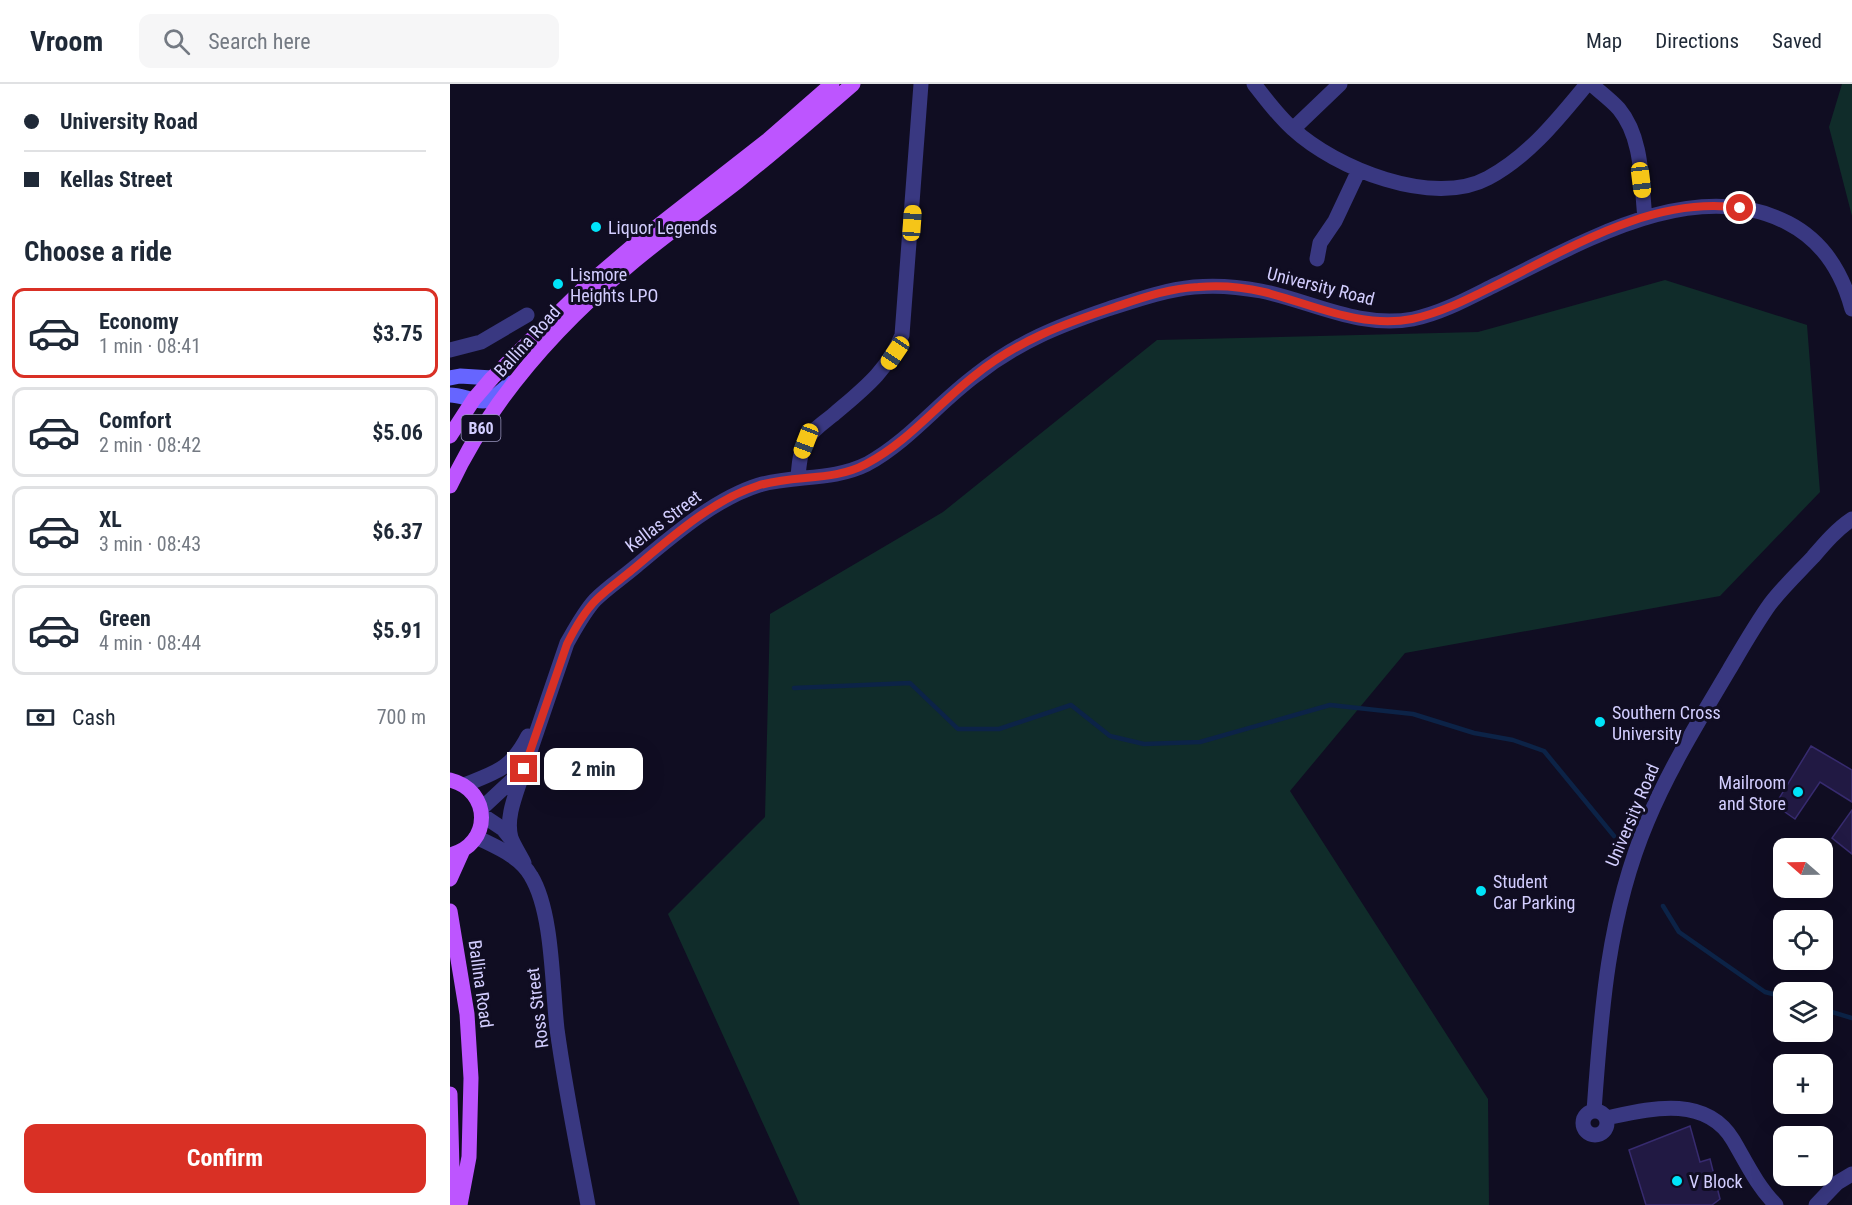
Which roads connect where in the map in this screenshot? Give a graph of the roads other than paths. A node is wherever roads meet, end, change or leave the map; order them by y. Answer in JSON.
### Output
{"nodes":[{"id":1,"x":832,"y":84,"type":"edge"},
{"id":2,"x":853,"y":84,"type":"edge"},
{"id":3,"x":921,"y":84,"type":"edge"},
{"id":4,"x":1254,"y":84,"type":"edge"},
{"id":5,"x":1340,"y":84,"type":"edge"},
{"id":6,"x":1589,"y":84,"type":"edge"},
{"id":7,"x":1293,"y":129,"type":"junction"},
{"id":8,"x":1359,"y":170,"type":"junction"},
{"id":9,"x":1646,"y":218,"type":"junction"},
{"id":10,"x":1317,"y":259,"type":"dead end"},
{"id":11,"x":1852,"y":309,"type":"edge"},
{"id":12,"x":527,"y":315,"type":"dead end"},
{"id":13,"x":450,"y":350,"type":"edge"},
{"id":14,"x":520,"y":375,"type":"junction"},
{"id":15,"x":450,"y":378,"type":"edge"},
{"id":16,"x":492,"y":378,"type":"junction"},
{"id":17,"x":450,"y":394,"type":"edge"},
{"id":18,"x":474,"y":399,"type":"junction"},
{"id":19,"x":450,"y":436,"type":"edge"},
{"id":20,"x":798,"y":477,"type":"junction"},
{"id":21,"x":450,"y":486,"type":"edge"},
{"id":22,"x":1852,"y":519,"type":"edge"},
{"id":23,"x":548,"y":699,"type":"junction"},
{"id":24,"x":524,"y":769,"type":"junction"},
{"id":25,"x":457,"y":782,"type":"edge"},
{"id":26,"x":481,"y":812,"type":"junction"},
{"id":27,"x":476,"y":837,"type":"junction"},
{"id":28,"x":511,"y":839,"type":"junction"},
{"id":29,"x":457,"y":852,"type":"edge"},
{"id":30,"x":525,"y":867,"type":"junction"},
{"id":31,"x":450,"y":879,"type":"edge"},
{"id":32,"x":450,"y":912,"type":"edge"},
{"id":33,"x":450,"y":1094,"type":"edge"},
{"id":34,"x":1852,"y":1174,"type":"edge"},
{"id":35,"x":453,"y":1205,"type":"edge"},
{"id":36,"x":460,"y":1205,"type":"edge"},
{"id":37,"x":588,"y":1205,"type":"edge"},
{"id":38,"x":1776,"y":1205,"type":"edge"},
{"id":39,"x":1816,"y":1205,"type":"edge"}],
"edges":[{"from":1,"to":16,"type":"main road","name":"Ballina Road","number":"B60"},
{"from":2,"to":14,"type":"main road","name":"Ballina Road","number":"B60"},
{"from":3,"to":20,"type":"street"},
{"from":4,"to":7,"type":"street"},
{"from":5,"to":7,"type":"street"},
{"from":6,"to":8,"type":"street"},
{"from":6,"to":9,"type":"street"},
{"from":7,"to":8,"type":"street"},
{"from":8,"to":10,"type":"street"},
{"from":9,"to":11,"type":"street","name":"University Road"},
{"from":9,"to":20,"type":"street","name":"University Road"},
{"from":12,"to":13,"type":"street"},
{"from":14,"to":18,"type":"street"},
{"from":14,"to":21,"type":"main road","name":"Ballina Road","number":"B60"},
{"from":15,"to":16,"type":"street"},
{"from":16,"to":18,"type":"main road","name":"Ballina Road","number":"B60"},
{"from":17,"to":18,"type":"street"},
{"from":18,"to":19,"type":"main road","name":"Ballina Road","number":"B60"},
{"from":20,"to":23,"type":"street","name":"Kellas Street"},
{"from":22,"to":38,"type":"street","name":"University Road"},
{"from":23,"to":24,"type":"street","name":"Kellas Street"},
{"from":23,"to":25,"type":"street","name":"Kellas Street"},
{"from":24,"to":26,"type":"street","name":"Kellas Street"},
{"from":24,"to":28,"type":"street","name":"Kellas Street"},
{"from":25,"to":26,"type":"main road"},
{"from":26,"to":27,"type":"main road"},
{"from":26,"to":28,"type":"street"},
{"from":27,"to":29,"type":"main road"},
{"from":27,"to":30,"type":"street","name":"Ross Street"},
{"from":28,"to":30,"type":"street"},
{"from":29,"to":31,"type":"main road"},
{"from":30,"to":37,"type":"street","name":"Ross Street"},
{"from":32,"to":36,"type":"main road","name":"Ballina Road"},
{"from":33,"to":35,"type":"main road"},
{"from":34,"to":39,"type":"street"}]}
